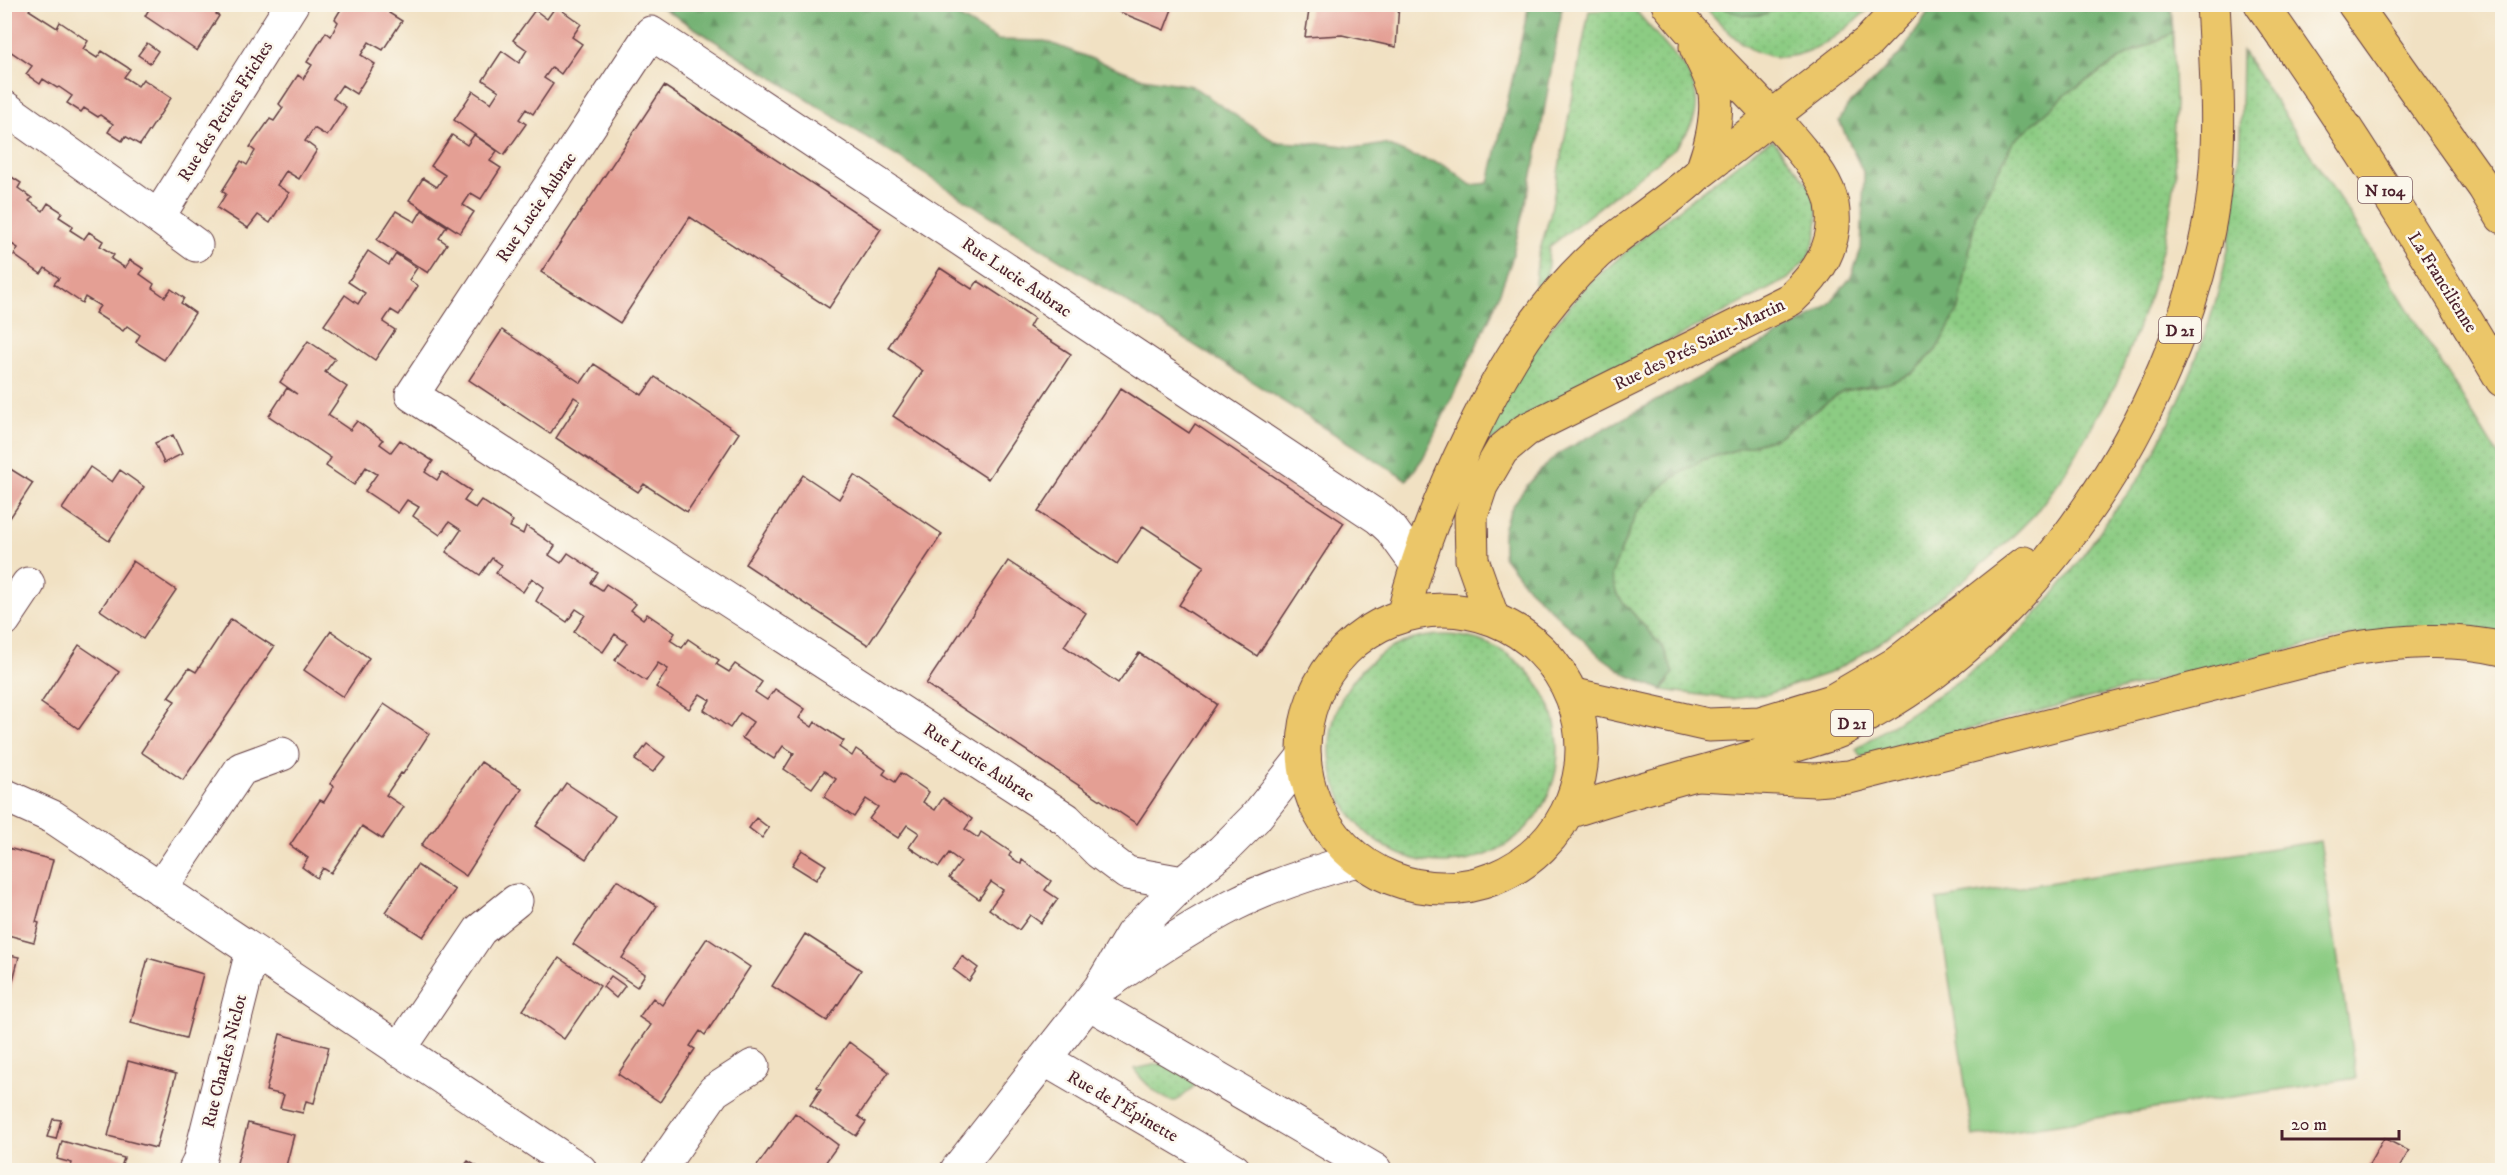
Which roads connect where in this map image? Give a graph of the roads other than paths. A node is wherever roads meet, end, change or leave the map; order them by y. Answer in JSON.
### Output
{"nodes":[{"id":1,"x":292,"y":4,"type":"edge"},
{"id":2,"x":1904,"y":4,"type":"edge"},
{"id":3,"x":2213,"y":4,"type":"edge"},
{"id":4,"x":2261,"y":4,"type":"edge"},
{"id":5,"x":2354,"y":4,"type":"edge"},
{"id":6,"x":1678,"y":17,"type":"edge"},
{"id":7,"x":4,"y":107,"type":"edge"},
{"id":8,"x":1773,"y":115,"type":"junction"},
{"id":9,"x":1702,"y":171,"type":"junction"},
{"id":10,"x":158,"y":217,"type":"junction"},
{"id":11,"x":2502,"y":217,"type":"edge"},
{"id":12,"x":196,"y":245,"type":"dead end"},
{"id":13,"x":2502,"y":380,"type":"edge"},
{"id":14,"x":2073,"y":527,"type":"junction"},
{"id":15,"x":1417,"y":565,"type":"junction"},
{"id":16,"x":28,"y":584,"type":"dead end"},
{"id":17,"x":1403,"y":616,"type":"junction"},
{"id":18,"x":1492,"y":619,"type":"junction"},
{"id":19,"x":4,"y":620,"type":"edge"},
{"id":20,"x":2502,"y":649,"type":"edge"},
{"id":21,"x":1571,"y":694,"type":"junction"},
{"id":22,"x":282,"y":754,"type":"dead end"},
{"id":23,"x":1304,"y":756,"type":"junction"},
{"id":24,"x":1697,"y":774,"type":"junction"},
{"id":25,"x":4,"y":795,"type":"edge"},
{"id":26,"x":1568,"y":812,"type":"junction"},
{"id":27,"x":1357,"y":860,"type":"junction"},
{"id":28,"x":1183,"y":883,"type":"junction"},
{"id":29,"x":160,"y":889,"type":"junction"},
{"id":30,"x":516,"y":901,"type":"dead end"},
{"id":31,"x":252,"y":951,"type":"junction"},
{"id":32,"x":1095,"y":995,"type":"junction"},
{"id":33,"x":399,"y":1050,"type":"junction"},
{"id":34,"x":1044,"y":1059,"type":"junction"},
{"id":35,"x":753,"y":1066,"type":"dead end"},
{"id":36,"x":195,"y":1170,"type":"edge"},
{"id":37,"x":580,"y":1170,"type":"edge"},
{"id":38,"x":659,"y":1170,"type":"edge"},
{"id":39,"x":957,"y":1170,"type":"edge"},
{"id":40,"x":1234,"y":1170,"type":"edge"},
{"id":41,"x":1375,"y":1170,"type":"edge"}],
"edges":[{"from":1,"to":10,"type":"street","name":"Rue des Petites Friches"},
{"from":2,"to":8,"type":"main road"},
{"from":3,"to":14,"type":"main road","number":"D 21"},
{"from":4,"to":13,"type":"main road","name":"La Francilienne","number":"N 104"},
{"from":5,"to":11,"type":"main road"},
{"from":6,"to":8,"type":"main road","name":"Rue des Prés Saint-Martin"},
{"from":6,"to":9,"type":"main road","name":"Rue des Prés Saint-Martin"},
{"from":7,"to":10,"type":"street"},
{"from":8,"to":9,"type":"main road"},
{"from":8,"to":18,"type":"main road","name":"Rue des Prés Saint-Martin"},
{"from":9,"to":15,"type":"main road"},
{"from":10,"to":12,"type":"street"},
{"from":14,"to":21,"type":"main road","number":"D 21"},
{"from":14,"to":24,"type":"main road","number":"D 21"},
{"from":15,"to":17,"type":"main road"},
{"from":15,"to":28,"type":"street","name":"Rue Lucie Aubrac"},
{"from":16,"to":19,"type":"street"},
{"from":17,"to":18,"type":"main road"},
{"from":17,"to":23,"type":"main road"},
{"from":18,"to":21,"type":"main road"},
{"from":20,"to":24,"type":"main road"},
{"from":21,"to":26,"type":"main road"},
{"from":22,"to":29,"type":"street"},
{"from":23,"to":27,"type":"main road"},
{"from":23,"to":28,"type":"street"},
{"from":24,"to":26,"type":"main road","number":"D 21"},
{"from":25,"to":29,"type":"street"},
{"from":26,"to":27,"type":"main road"},
{"from":27,"to":32,"type":"street"},
{"from":28,"to":32,"type":"street"},
{"from":29,"to":31,"type":"street"},
{"from":30,"to":33,"type":"street"},
{"from":31,"to":33,"type":"street"},
{"from":31,"to":36,"type":"street","name":"Rue Charles Niclot"},
{"from":32,"to":34,"type":"street"},
{"from":32,"to":41,"type":"street"},
{"from":33,"to":37,"type":"street"},
{"from":34,"to":39,"type":"street"},
{"from":34,"to":40,"type":"street","name":"Rue de l'Épinette"},
{"from":35,"to":38,"type":"street"}]}
